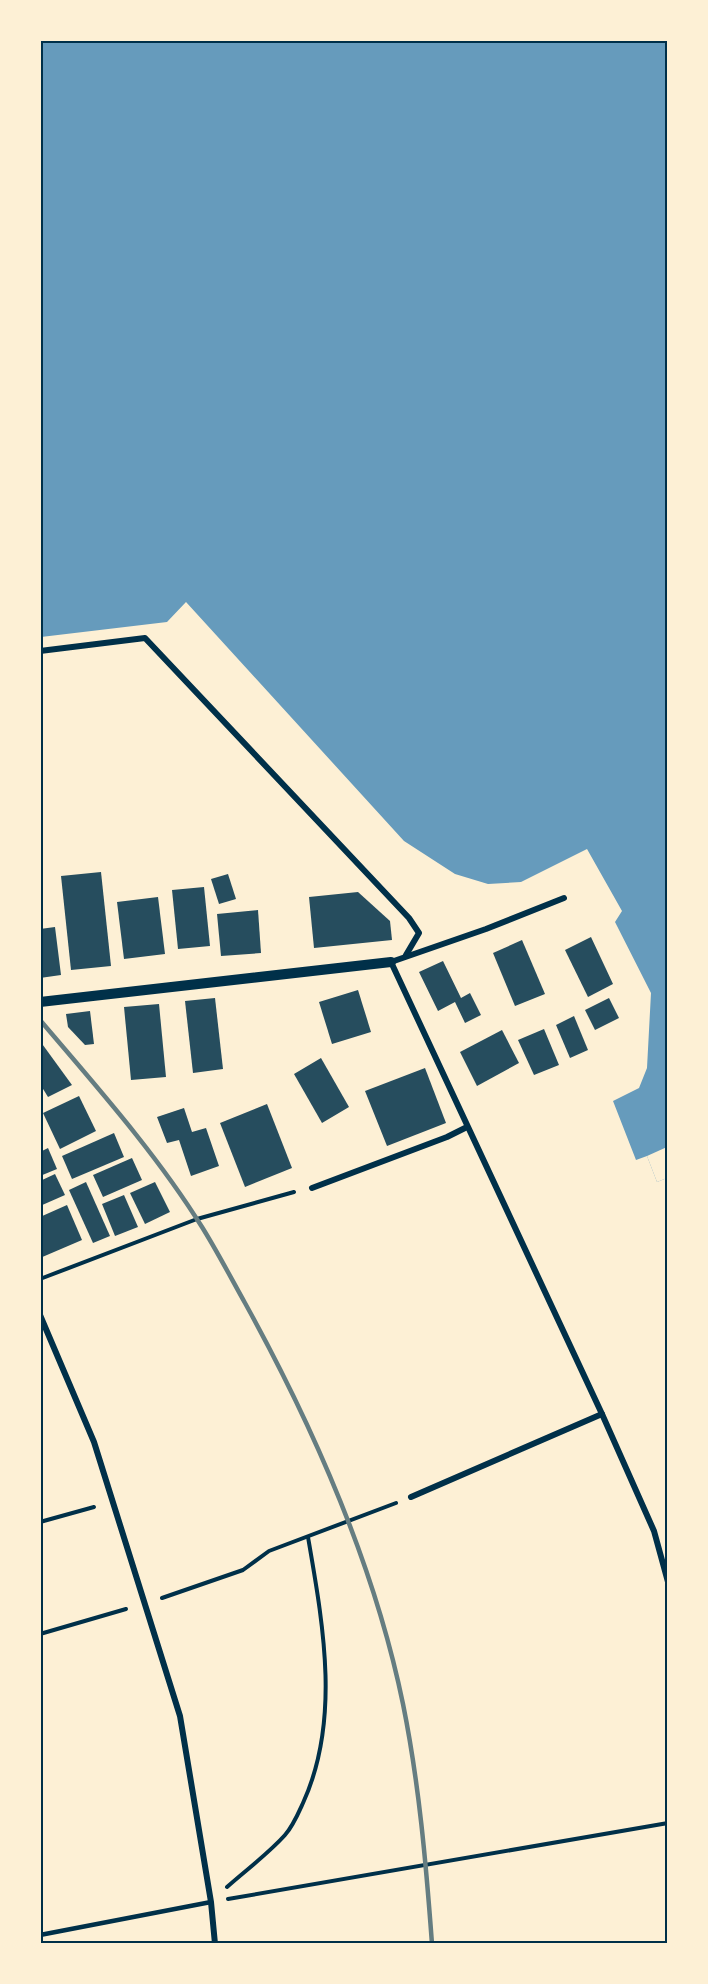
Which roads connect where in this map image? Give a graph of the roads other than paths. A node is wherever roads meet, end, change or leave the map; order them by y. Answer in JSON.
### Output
{"nodes":[{"id":1,"x":40,"y":651,"type":"edge"},
{"id":2,"x":564,"y":898,"type":"dead end"},
{"id":3,"x":406,"y":955,"type":"junction"},
{"id":4,"x":391,"y":962,"type":"junction"},
{"id":5,"x":40,"y":1002,"type":"edge"},
{"id":6,"x":467,"y":1127,"type":"junction"},
{"id":7,"x":312,"y":1188,"type":"road end"},
{"id":8,"x":40,"y":1315,"type":"edge"},
{"id":9,"x":602,"y":1414,"type":"junction"},
{"id":10,"x":411,"y":1497,"type":"road end"},
{"id":11,"x":668,"y":1582,"type":"edge"},
{"id":12,"x":211,"y":1902,"type":"junction"},
{"id":13,"x":40,"y":1935,"type":"edge"},
{"id":14,"x":215,"y":1944,"type":"edge"}],
"edges":[{"from":1,"to":3,"type":"street"},
{"from":2,"to":3,"type":"street"},
{"from":3,"to":4,"type":"street"},
{"from":4,"to":5,"type":"street"},
{"from":4,"to":6,"type":"street"},
{"from":6,"to":7,"type":"street"},
{"from":6,"to":9,"type":"street"},
{"from":8,"to":12,"type":"street"},
{"from":9,"to":10,"type":"street"},
{"from":9,"to":11,"type":"street"},
{"from":12,"to":13,"type":"lane"},
{"from":12,"to":14,"type":"street"}]}
